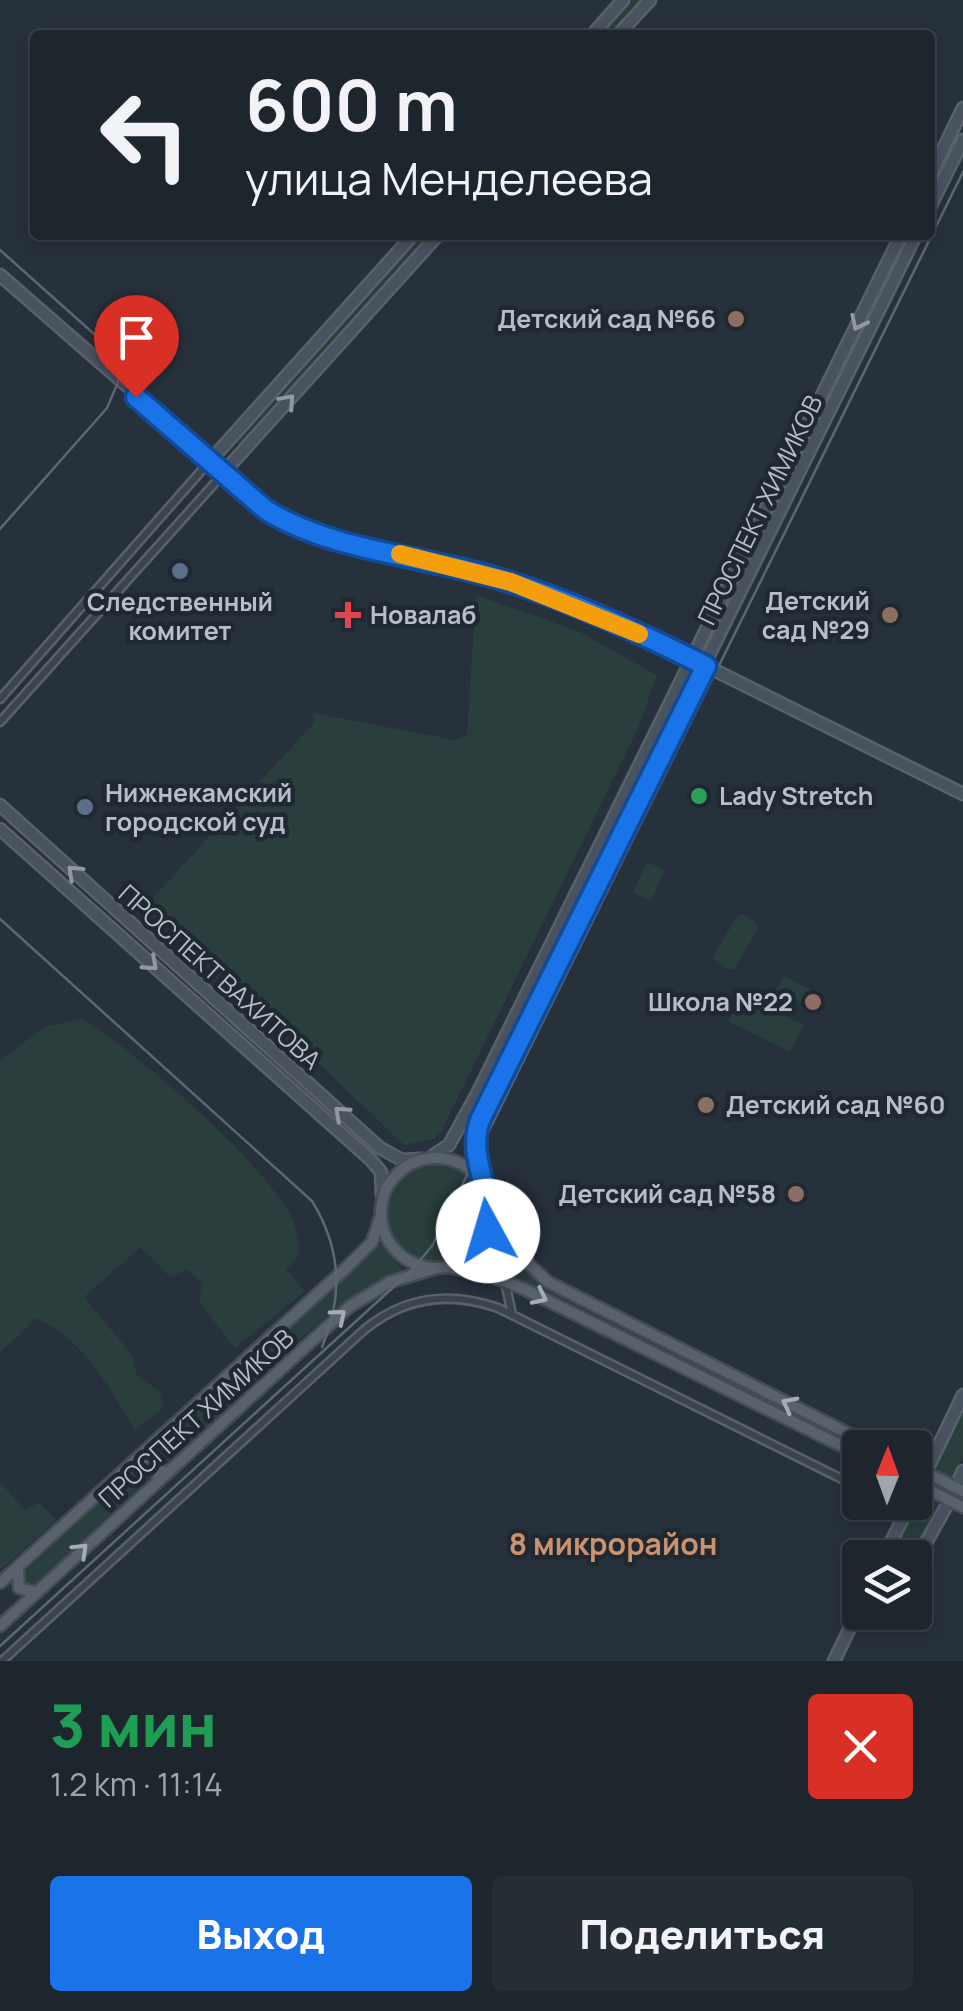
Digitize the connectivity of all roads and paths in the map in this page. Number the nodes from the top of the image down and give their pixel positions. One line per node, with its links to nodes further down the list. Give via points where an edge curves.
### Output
1 (623, 0): 3 (main road)
2 (650, 0): 4 (main road)
3 (596, 30)
4 (623, 30)
5 (963, 108): 7 (main road)
6 (963, 140): 8 (main road)
7 (935, 166)
8 (935, 197)
9 (409, 240): 14 (main road)
10 (433, 240): 15 (main road, one-way to 10)
11 (899, 240): 18 (main road, ПРОСПЕКТ ХИМИКОВ, one-way to 18)
12 (914, 240): 19 (main road, ПРОСПЕКТ ХИМИКОВ)
13 (0, 275): 16 (main road)
14 (225, 444): 15 (main road); 16 (main road)
15 (238, 456): 17 (main road)
16 (210, 461): 17 (main road); 20 (street)
17 (223, 473): 21 (main road, via 289,523 511,582); 22 (street)
18 (724, 596): 19 (main road, via 736,591); 21 (main road, ПРОСПЕКТ ХИМИКОВ)
19 (736, 605): 23 (main road, ПРОСПЕКТ ХИМИКОВ)
20 (42, 651): 22 (street); 24 (street)
21 (694, 660): 23 (main road); 28 (main road, ПРОСПЕКТ ХИМИКОВ)
22 (54, 661): 25 (street)
23 (706, 666): 26 (main road); 29 (main road, ПРОСПЕКТ ХИМИКОВ)
24 (0, 699)
25 (0, 722)
26 (963, 794)
27 (0, 804): 31 (main road, ПРОСПЕКТ ВАХИТОВА, one-way to 27, via 395,1158 380,1148)
28 (618, 810): 29 (main road); 31 (main road, ПРОСПЕКТ ХИМИКОВ, via 454,1137)
29 (630, 816): 32 (main road, ПРОСПЕКТ ХИМИКОВ, via 480,1120 476,1142)
30 (0, 829): 33 (main road, ПРОСПЕКТ ВАХИТОВА, one-way to 33, via 371,1160 382,1177)
31 (427, 1158): 32 (main road, ПРОСПЕКТ ВАХИТОВА, via 464,1164); 33 (main road, via 399,1171)
32 (483, 1184): 34 (main road)
33 (382, 1195): 35 (main road, ПРОСПЕКТ ВАХИТОВА)
34 (490, 1204): 36 (main road, via 483,1242 463,1261); 40 (main road, one-way to 34, via 548,1282 519,1256)
35 (380, 1218): 36 (main road, via 398,1253 417,1265); 43 (main road, ПРОСПЕКТ ХИМИКОВ, via 363,1252)
36 (442, 1268): 37 (main road); 47 (main road, ПРОСПЕКТ ХИМИКОВ, one-way to 36, via 350,1307 390,1282)
37 (504, 1281): 38 (street); 41 (main road, one-way to 41)
38 (512, 1314): 46 (street); 58 (street, via 443,1297 376,1320)
39 (962, 1396): 42 (main road)
40 (842, 1431)
41 (842, 1446)
42 (932, 1448)
43 (132, 1463): 47 (main road, via 155,1460 161,1470); 53 (main road, ПРОСПЕКТ ХИМИКОВ)
44 (963, 1471): 48 (main road)
45 (932, 1475): 48 (main road)
46 (842, 1479)
47 (156, 1482): 55 (main road, ПРОСПЕКТ ХИМИКОВ, one-way to 47)
48 (959, 1489): 50 (main road)
49 (932, 1493): 50 (main road)
50 (950, 1500): 51 (main road); 52 (main road)
51 (963, 1507)
52 (927, 1540)
53 (20, 1564): 54 (main road, ПРОСПЕКТ ХИМИКОВ); 55 (main road, via 17,1586)
54 (0, 1583)
55 (39, 1590): 56 (main road, ПРОСПЕКТ ХИМИКОВ)
56 (0, 1626)
57 (850, 1630): 59 (main road)
58 (2, 1661)
59 (834, 1661)

